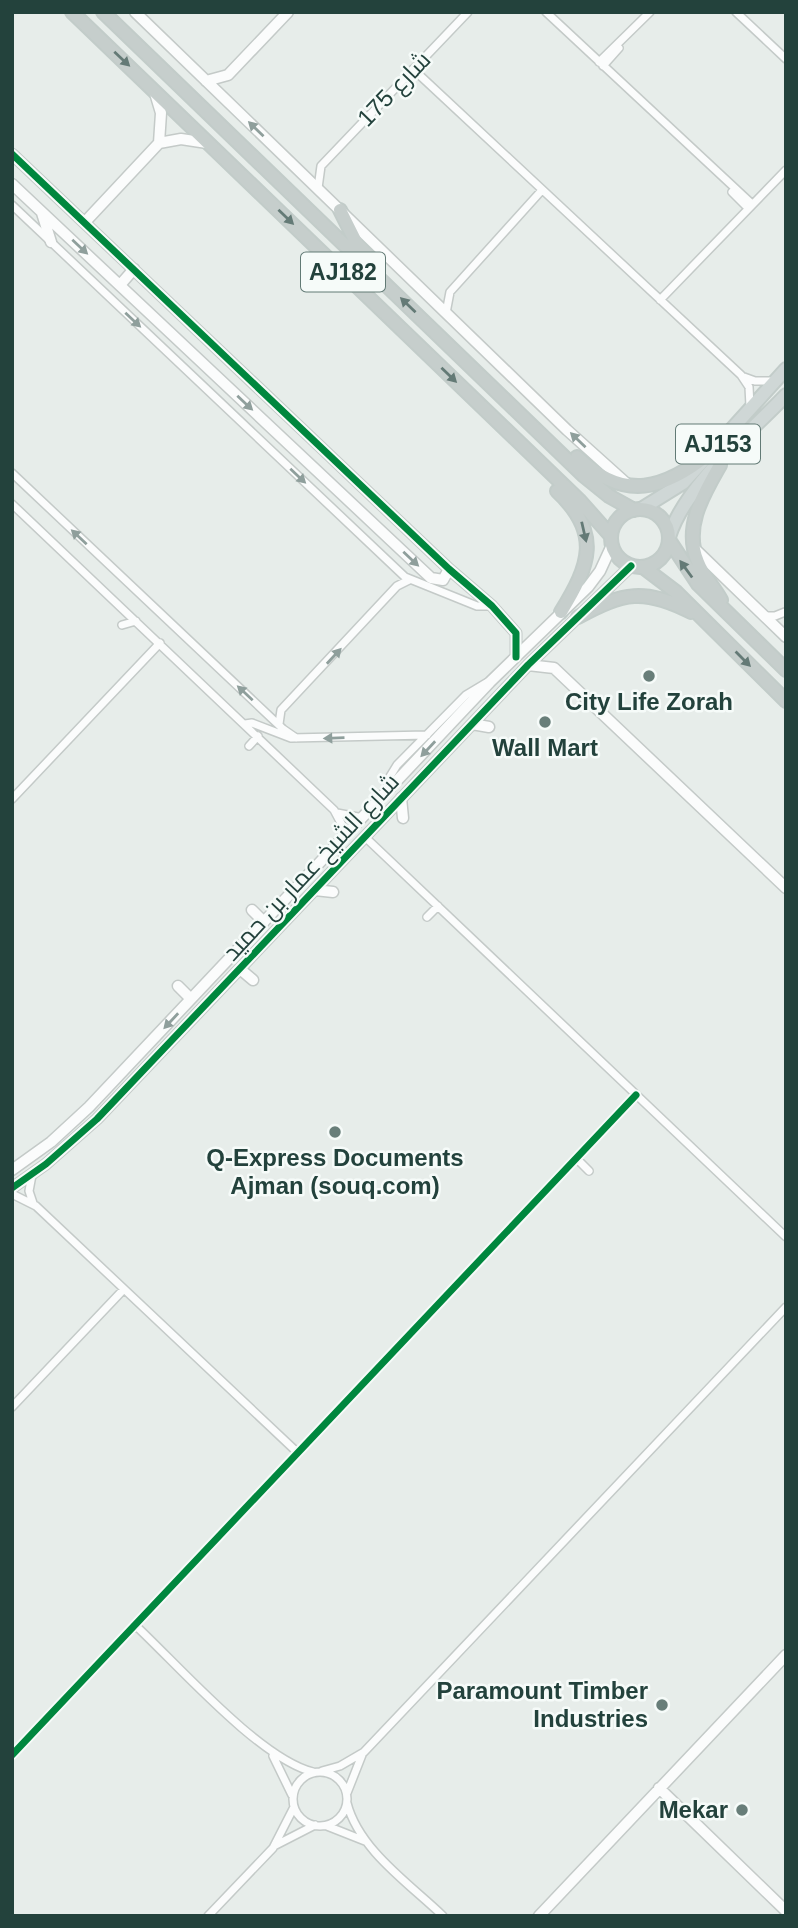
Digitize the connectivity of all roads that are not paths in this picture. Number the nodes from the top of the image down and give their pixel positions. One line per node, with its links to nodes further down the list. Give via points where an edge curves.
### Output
1 (72, 12): 14 (highway, AJ182, one-way to 14)
2 (103, 12): 33 (highway, AJ182)
3 (135, 12): 13 (street)
4 (288, 12): 12 (street)
5 (468, 12): 11 (street, شارع 175)
6 (546, 12): 10 (street)
7 (650, 12): 10 (street)
8 (736, 12): 9 (street)
9 (785, 56)
10 (601, 64): 26 (street)
11 (413, 69): 19 (street, شارع 175); 24 (street)
12 (228, 75): 13 (street); 15 (street)
13 (206, 81): 15 (street)
14 (150, 84): 16 (street, via 161,113); 17 (highway, AJ182)
15 (224, 98): 20 (street, one-way to 15)
16 (159, 143): 17 (street, via 192,139); 29 (street)
17 (214, 146): 45 (highway, AJ182, one-way to 45)
18 (12, 154): 29 (street)
19 (321, 166): 20 (street); 23 (street)
20 (298, 169): 23 (street)
21 (786, 170): 26 (street)
22 (12, 184): 28 (street)
23 (318, 188): 27 (street)
24 (542, 190): 34 (street); 36 (street)
25 (12, 205): 30 (street)
26 (750, 206): 36 (street)
27 (340, 210): 33 (highway, via 357,244); 35 (street)
28 (42, 212): 30 (street); 32 (street, one-way to 32)
29 (85, 222): 31 (street)
30 (51, 242): 56 (street, one-way to 56)
31 (134, 269): 32 (street); 55 (street)
32 (120, 285): 55 (street, one-way to 55, via 431,578 443,580)
33 (390, 288): 43 (highway, AJ182, one-way to 33)
34 (450, 292): 35 (street); 37 (street)
35 (429, 296): 37 (street)
36 (660, 300): 39 (street)
37 (446, 313): 48 (street, one-way to 37)
38 (786, 369): 40 (main road, AJ153)
39 (741, 375): 40 (street); 42 (street, via 749,387)
40 (774, 381): 42 (main road, AJ153)
41 (786, 395): 46 (main road, AJ153)
42 (750, 406): 44 (main road, AJ153)
43 (545, 437): 48 (highway, via 563,443 595,472); 50 (highway, AJ182, via 591,482)
44 (711, 452): 48 (highway, via 673,479 646,487); 50 (main road, AJ153, via 676,490)
45 (533, 457): 52 (highway, AJ182, via 590,510); 58 (highway, one-way to 58, via 541,474 576,510 586,531 586,564)
46 (720, 465): 51 (main road, AJ153, via 687,502); 53 (highway, via 695,514)
47 (12, 473): 79 (street, one-way to 47)
48 (629, 486)
49 (12, 503): 64 (street)
50 (637, 509): 51 (highway, via 661,517); 52 (highway, via 618,519)
51 (669, 539): 54 (highway, via 661,558); 60 (highway, one-way to 51, via 688,572)
52 (611, 540): 54 (highway, via 619,558); 58 (street, شارع الشيخ عمار بن حميد, via 594,579)
53 (694, 547): 60 (highway, via 698,564); 61 (street)
54 (637, 566): 62 (highway, via 668,584); 63 (street, شارع الشيخ عمار بن حميد)
55 (449, 569): 57 (street)
56 (409, 580): 57 (street, via 477,606); 79 (street, one-way to 56, via 281,710 397,586)
57 (492, 606): 66 (street)
58 (561, 612): 67 (street, شارع الشيخ عمار بن حميد)
59 (785, 612): 61 (street, via 775,617); 68 (street)
60 (726, 613): 74 (highway)
61 (764, 615): 68 (street)
62 (701, 616): 63 (highway, via 659,597 636,594 614,598); 76 (highway, one-way to 76)
63 (579, 617): 69 (street, شارع الشيخ عمار بن حميد)
64 (136, 621): 65 (street); 70 (street)
65 (122, 625)
66 (514, 629): 67 (street); 71 (street)
67 (539, 632): 71 (street, شارع الشيخ عمار بن حميد)
68 (783, 635)
69 (551, 641): 72 (street, شارع الشيخ عمار بن حميد); 73 (street)
70 (160, 643): 77 (street); 86 (street)
71 (516, 657): 75 (street, شارع الشيخ عمار بن حميد)
72 (528, 665): 73 (street); 78 (street, شارع الشيخ عمار بن حميد)
73 (554, 668): 93 (street)
74 (786, 670)
75 (491, 682): 81 (street, via 466,695); 85 (street, شارع الشيخ عمار بن حميد, one-way to 85)
76 (786, 701)
77 (245, 724): 82 (street); 83 (street)
78 (472, 724): 80 (street); 87 (street, شارع الشيخ عمار بن حميد)
79 (279, 726): 83 (street)
80 (489, 727)
81 (427, 735): 83 (street, one-way to 83); 85 (street, via 394,769)
82 (258, 736): 84 (street); 88 (street)
83 (296, 738)
84 (249, 746)
85 (387, 794): 89 (street, شارع الشيخ عمار بن حميد)
86 (12, 799)
87 (401, 799): 90 (street); 91 (street, شارع الشيخ عمار بن حميد)
88 (334, 810): 89 (street); 92 (street, via 342,825)
89 (363, 818): 92 (street, شارع الشيخ عمار بن حميد)
90 (403, 818)
91 (365, 837): 94 (street, شارع الشيخ عمار بن حميد); 96 (street)
92 (340, 842): 99 (street, شارع الشيخ عمار بن حميد)
93 (786, 888)
94 (315, 890): 95 (street); 100 (street, شارع الشيخ عمار بن حميد)
95 (333, 892)
96 (438, 906): 98 (street); 104 (street)
97 (251, 910): 99 (street)
98 (427, 917)
99 (264, 922): 103 (street, شارع الشيخ عمار بن حميد)
100 (240, 969): 101 (street); 108 (street, شارع الشيخ عمار بن حميد, via 97,1119)
101 (253, 980)
102 (178, 986): 103 (street)
103 (191, 999): 106 (street, شارع الشيخ عمار بن حميد, one-way to 106, via 83,1113)
104 (636, 1095): 105 (street); 112 (street)
105 (577, 1158): 107 (street); 116 (street)
106 (12, 1170)
107 (589, 1171)
108 (32, 1175): 109 (street, شارع الشيخ عمار بن حميد); 111 (street, via 29,1191)
109 (12, 1188)
110 (12, 1194): 111 (street)
111 (36, 1206): 113 (street)
112 (786, 1237)
113 (124, 1289): 115 (street); 116 (street)
114 (786, 1307): 120 (street)
115 (12, 1407)
116 (298, 1453): 117 (street)
117 (135, 1625): 119 (street); 121 (street)
118 (786, 1656): 123 (street)
119 (268, 1750): 122 (street, via 285,1762); 125 (street, via 286,1777)
120 (364, 1752): 122 (street); 124 (street)
121 (12, 1755)
122 (318, 1772): 124 (street, via 341,1781); 125 (street, via 301,1779)
123 (659, 1788): 129 (street); 132 (street)
124 (347, 1798): 126 (street, via 337,1820); 127 (street, via 355,1824)
125 (293, 1802): 126 (street, via 302,1819); 128 (street)
126 (320, 1825): 127 (street); 128 (street)
127 (368, 1843): 131 (street)
128 (272, 1848): 130 (street)
129 (786, 1911)
130 (208, 1916)
131 (443, 1916)
132 (539, 1916)

